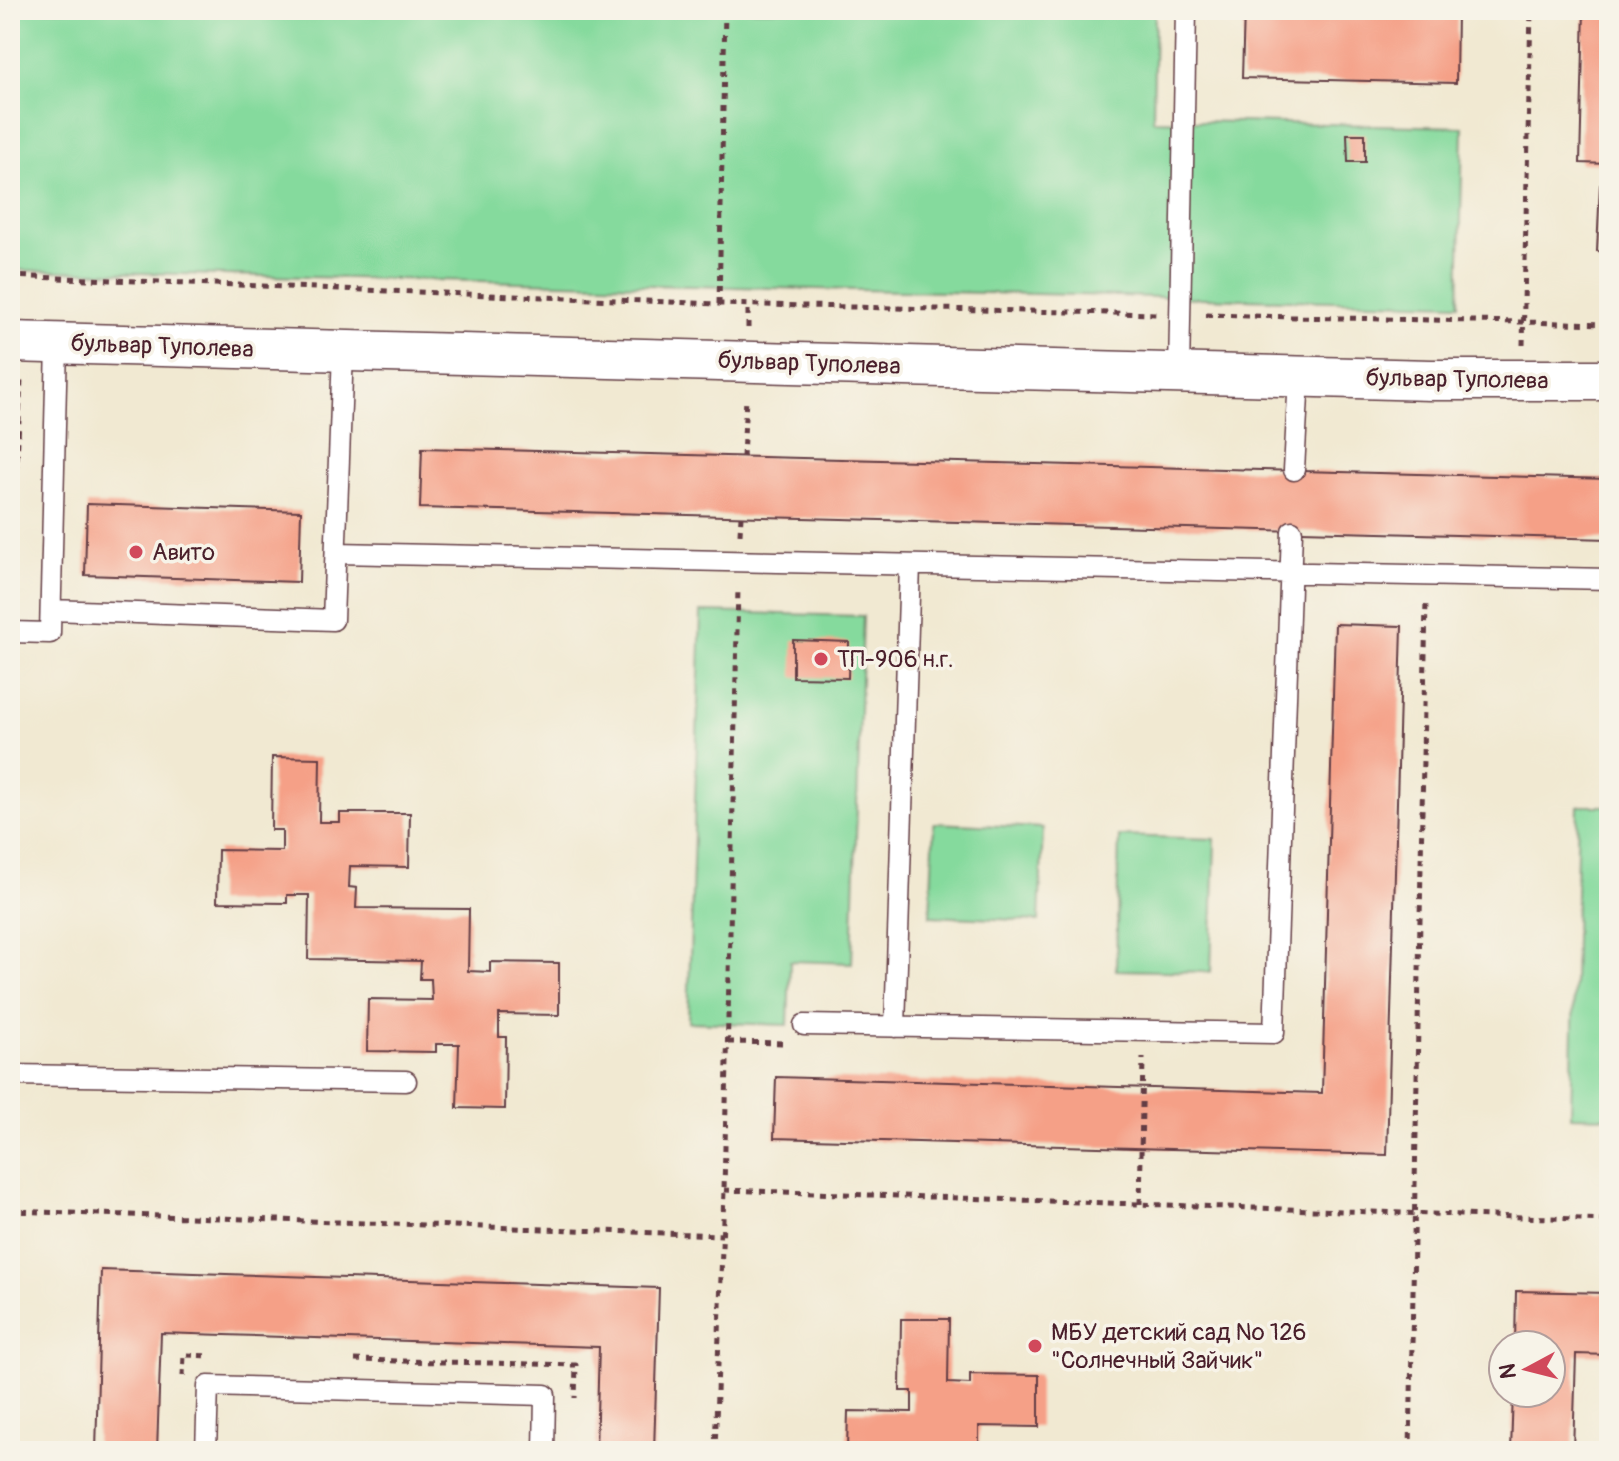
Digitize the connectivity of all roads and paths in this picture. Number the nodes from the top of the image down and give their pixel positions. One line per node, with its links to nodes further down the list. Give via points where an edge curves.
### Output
1 (725, 10): 5 (path)
2 (1186, 10): 6 (lane)
3 (1531, 10): 7 (path)
4 (10, 276): 5 (path)
5 (719, 304): 6 (path)
6 (1180, 315): 7 (path); 12 (lane)
7 (1524, 322): 8 (path); 14 (path)
8 (1609, 324)
9 (57, 343): 10 (street, бульвар Туполева); 11 (street, бульвар Туполева); 27 (lane)
10 (343, 351): 12 (street, бульвар Туполева); 20 (lane)
11 (16, 360): 26 (path)
12 (1179, 373): 13 (street, бульвар Туполева)
13 (1299, 377): 14 (street, бульвар Туполева); 16 (lane)
14 (1522, 380): 15 (street, бульвар Туполева)
15 (1609, 380)
16 (1294, 470)
17 (1292, 531): 23 (lane)
18 (724, 534): 19 (path)
19 (756, 534)
20 (336, 553): 21 (lane); 27 (lane, via 333,620)
21 (739, 561): 22 (lane); 31 (path)
22 (910, 565): 23 (lane); 30 (lane)
23 (1291, 573): 24 (lane); 30 (lane, via 1274,1033)
24 (1426, 576): 25 (lane); 39 (path)
25 (1609, 579)
26 (10, 603)
27 (51, 610): 28 (lane, via 50,633)
28 (10, 632)
29 (804, 1025): 30 (lane)
30 (895, 1027)
31 (728, 1042): 32 (path); 36 (path)
32 (792, 1043)
33 (1144, 1047): 37 (path)
34 (10, 1075): 35 (lane)
35 (406, 1081)
36 (724, 1190): 37 (path); 41 (path)
37 (1140, 1204): 39 (path)
38 (10, 1211): 41 (path)
39 (1412, 1214): 40 (path); 45 (path)
40 (1609, 1220)
41 (722, 1235): 44 (path)
42 (206, 1451): 43 (lane, via 208,1386 545,1395)
43 (544, 1451)
44 (715, 1451)
45 (1410, 1451)

